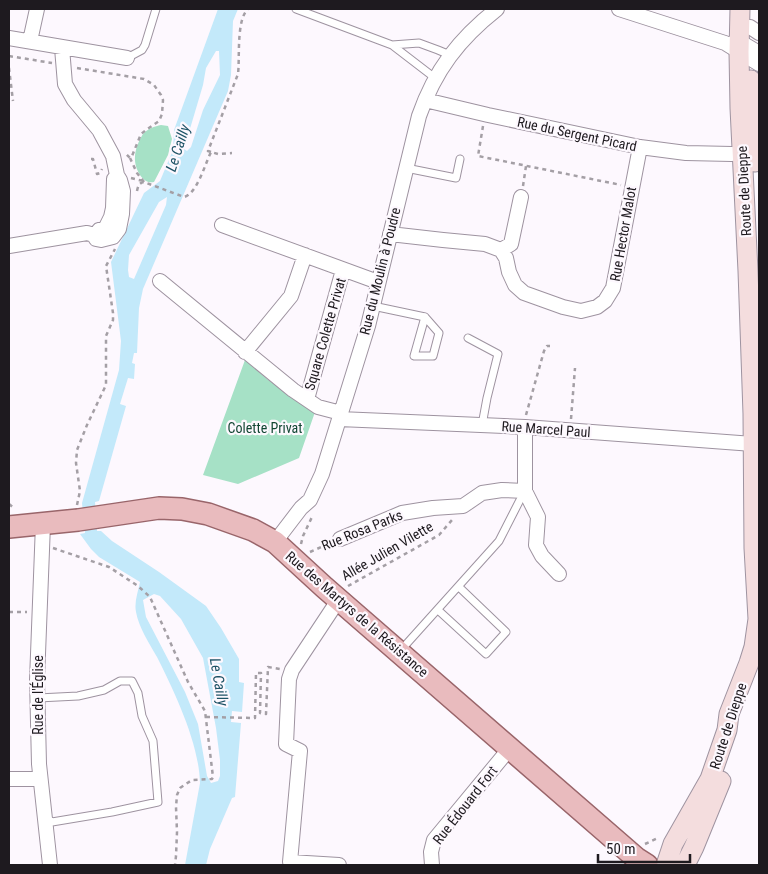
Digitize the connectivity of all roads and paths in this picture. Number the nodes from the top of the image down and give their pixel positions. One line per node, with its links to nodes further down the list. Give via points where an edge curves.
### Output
1 (37, 9): 9 (street)
2 (156, 9): 14 (lane, via 145,45)
3 (248, 9): 23 (path, via 244,12 239,34 238,74 208,152)
4 (296, 9): 10 (lane)
5 (496, 9): 13 (street, Rue du Moulin à Poudre, via 475,26)
6 (619, 9): 8 (street)
7 (9, 38): 9 (street)
8 (747, 39): 42 (main road, Route de Dieppe); 47 (main road, Route de Dieppe, via 740,108)
9 (30, 41): 11 (street)
10 (392, 45): 13 (lane, via 419,43); 17 (lane)
11 (62, 48): 14 (street); 15 (street)
12 (9, 56): 15 (path)
13 (450, 56): 17 (street, Rue du Moulin à Poudre)
14 (127, 58)
15 (63, 65): 26 (path, via 144,80 158,89 163,100 162,114 159,121 141,134); 30 (street, via 65,84 106,142)
16 (9, 68): 19 (path)
17 (435, 78): 18 (street, Rue du Moulin à Poudre)
18 (425, 100): 20 (street, Rue du Sergent Picard); 29 (street, Rue du Moulin à Poudre)
19 (13, 101)
20 (484, 114): 21 (street, Rue du Sergent Picard); 28 (path, via 478,156)
21 (640, 147): 25 (street, Rue du Sergent Picard, via 680,153); 32 (street, Rue Hector Malot)
22 (122, 150): 26 (path)
23 (211, 152): 24 (path); 31 (path, via 188,196)
24 (232, 153)
25 (732, 154)
26 (130, 158): 31 (path)
27 (460, 159): 29 (lane, via 456,178)
28 (526, 166): 32 (path); 34 (path)
29 (406, 168): 37 (street, Rue du Moulin à Poudre)
30 (117, 175): 36 (street, via 111,217 105,229); 38 (street, via 123,191 123,203 119,229 114,236 101,240 88,233)
31 (144, 182): 33 (path, via 138,185)
32 (632, 187): 40 (street, Rue Hector Malot, via 613,288 597,308 582,311 524,293 515,285)
33 (135, 196)
34 (521, 197): 40 (street, via 511,244)
35 (222, 225): 41 (street, Square Colette Privat)
36 (99, 230)
37 (390, 234): 40 (street, via 485,244); 45 (street, Rue du Moulin à Poudre)
38 (9, 246)
39 (117, 246): 62 (path, via 106,266 113,313 106,336 106,385 77,450 80,491)
40 (501, 250)
41 (305, 255): 43 (street, Square Colette Privat); 51 (street, via 291,296)
42 (759, 256)
43 (343, 270): 45 (street, Square Colette Privat); 53 (street, Square Colette Privat)
44 (160, 281): 51 (street, Square Colette Privat)
45 (378, 282): 46 (street, Rue du Moulin à Poudre)
46 (372, 306): 48 (lane); 54 (street, Rue du Moulin à Poudre)
47 (754, 306): 58 (main road, Route de Dieppe)
48 (425, 316): 48 (lane, via 421,332 414,356 433,356 439,333)
49 (468, 338): 55 (lane, via 498,354)
50 (550, 346): 56 (path, via 544,351)
51 (245, 352): 53 (street, Square Colette Privat)
52 (575, 368): 57 (path)
53 (307, 399): 54 (street, Square Colette Privat)
54 (340, 416): 55 (street, Rue Marcel Paul); 60 (street, Rue du Moulin à Poudre, via 322,474)
55 (482, 425): 56 (street, Rue Marcel Paul)
56 (525, 427): 57 (street, Rue Marcel Paul); 59 (street)
57 (570, 430): 58 (street, Rue Marcel Paul)
58 (753, 444): 91 (main road, Route de Dieppe, via 758,619 754,647 729,714 727,730 710,779 676,839)
59 (525, 491): 61 (street, Rue Rosa Parks, via 482,493); 69 (street, via 538,517 536,544 542,556); 70 (lane, via 500,541)
60 (310, 500): 66 (street, Rue du Moulin à Poudre, via 300,508); 67 (path, via 314,511)
61 (463, 506): 65 (street, Rue Rosa Parks, via 402,512); 71 (path, Allée Julien Vilette, via 439,535)
62 (76, 508)
63 (9, 527): 64 (main road, Rue des Martyrs de la Résistance)
64 (43, 534): 66 (main road, Rue des Martyrs de la Résistance, via 84,519 158,508 220,517); 74 (street, Rue de l'Église); 79 (path, via 109,568 150,597)
65 (340, 539): 68 (path, Rue Rosa Parks)
66 (275, 542): 71 (main road, Rue des Martyrs de la Résistance, via 305,570)
67 (301, 545)
68 (310, 552)
69 (559, 574)
70 (459, 587): 72 (lane); 72 (lane, via 506,632 486,654)
71 (343, 593): 75 (main road, Rue des Martyrs de la Résistance); 77 (street)
72 (438, 610): 75 (lane)
73 (9, 612): 74 (path)
74 (40, 612): 78 (street, Rue de l'Église)
75 (399, 652): 80 (main road, Rue des Martyrs de la Résistance)
76 (759, 666): 92 (main road, Route de Dieppe, via 739,716 726,770)
77 (292, 670): 79 (path, via 268,667 266,714 260,714 261,673 256,673 255,718); 88 (street, via 286,744 300,751 290,862)
78 (38, 698): 82 (street, Rue de l'Église); 83 (lane, via 78,696 104,690 120,681 132,681 153,740 158,802 52,822)
79 (206, 717): 87 (path, via 212,779 192,780 180,788 176,807)
80 (510, 748): 89 (street, Rue Édouard Fort, via 434,840 430,852); 90 (main road, Rue des Martyrs de la Résistance)
81 (9, 779): 82 (street)
82 (40, 780): 83 (street, Rue de l'Église)
83 (45, 818): 86 (street, Rue de l'Église)
84 (662, 837): 85 (path)
85 (642, 844)
86 (50, 865)
87 (175, 865)
88 (339, 865)
89 (432, 865)
90 (647, 865)
91 (666, 865)
92 (685, 865)

